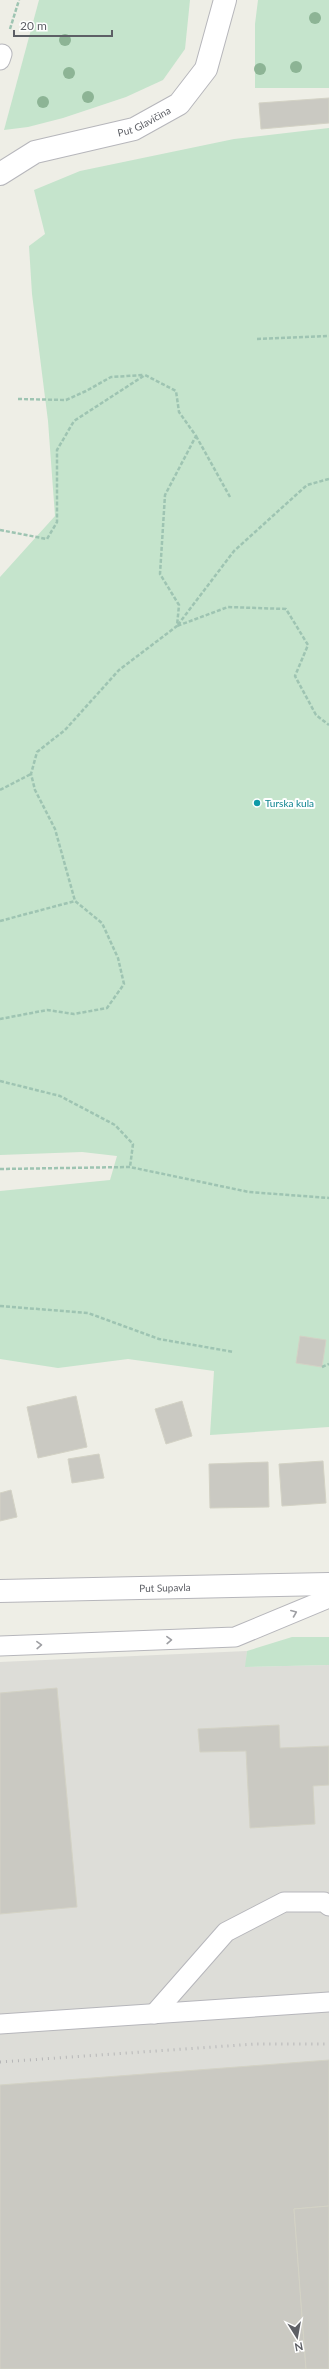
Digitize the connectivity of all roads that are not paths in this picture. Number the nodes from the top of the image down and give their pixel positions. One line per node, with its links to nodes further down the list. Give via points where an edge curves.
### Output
1 (225, 0): 2 (street, Put Glavičina, via 206,70 179,104 134,129 35,152)
2 (0, 174)
3 (329, 1584): 4 (street, Put Supavla)
4 (0, 1592)
5 (329, 1598): 6 (lane, one-way to 5, via 235,1637)
6 (0, 1646)
7 (329, 1906): 9 (lane, via 324,1902 284,1902 226,1932)
8 (329, 2002): 9 (lane)
9 (154, 2014): 10 (lane)
10 (0, 2024)

